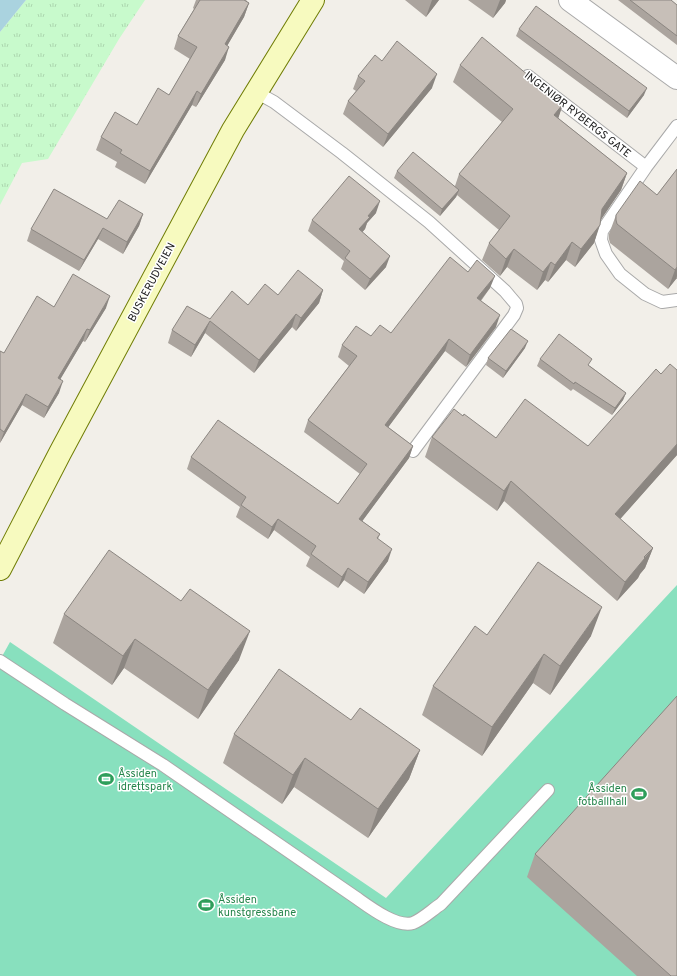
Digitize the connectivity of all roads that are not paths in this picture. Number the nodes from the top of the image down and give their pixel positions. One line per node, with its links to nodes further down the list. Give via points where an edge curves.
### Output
1 (313, 0): 5 (main road, BUSKERUDVEIEN)
2 (570, 0): 4 (street)
3 (516, 66): 7 (lane, INGENIØR RYBERGS GATE)
4 (677, 78)
5 (256, 92): 9 (lane, via 274,102 342,153 429,222 516,304 514,315); 10 (main road, BUSKERUDVEIEN, via 221,151)
6 (677, 126): 7 (lane)
7 (646, 167): 8 (lane, via 602,231 601,240 606,254 620,274 645,294 662,302)
8 (677, 300)
9 (413, 451)
10 (0, 569)
11 (0, 661): 12 (lane, via 163,765 355,897 401,924 421,919 441,904)
12 (548, 790)

